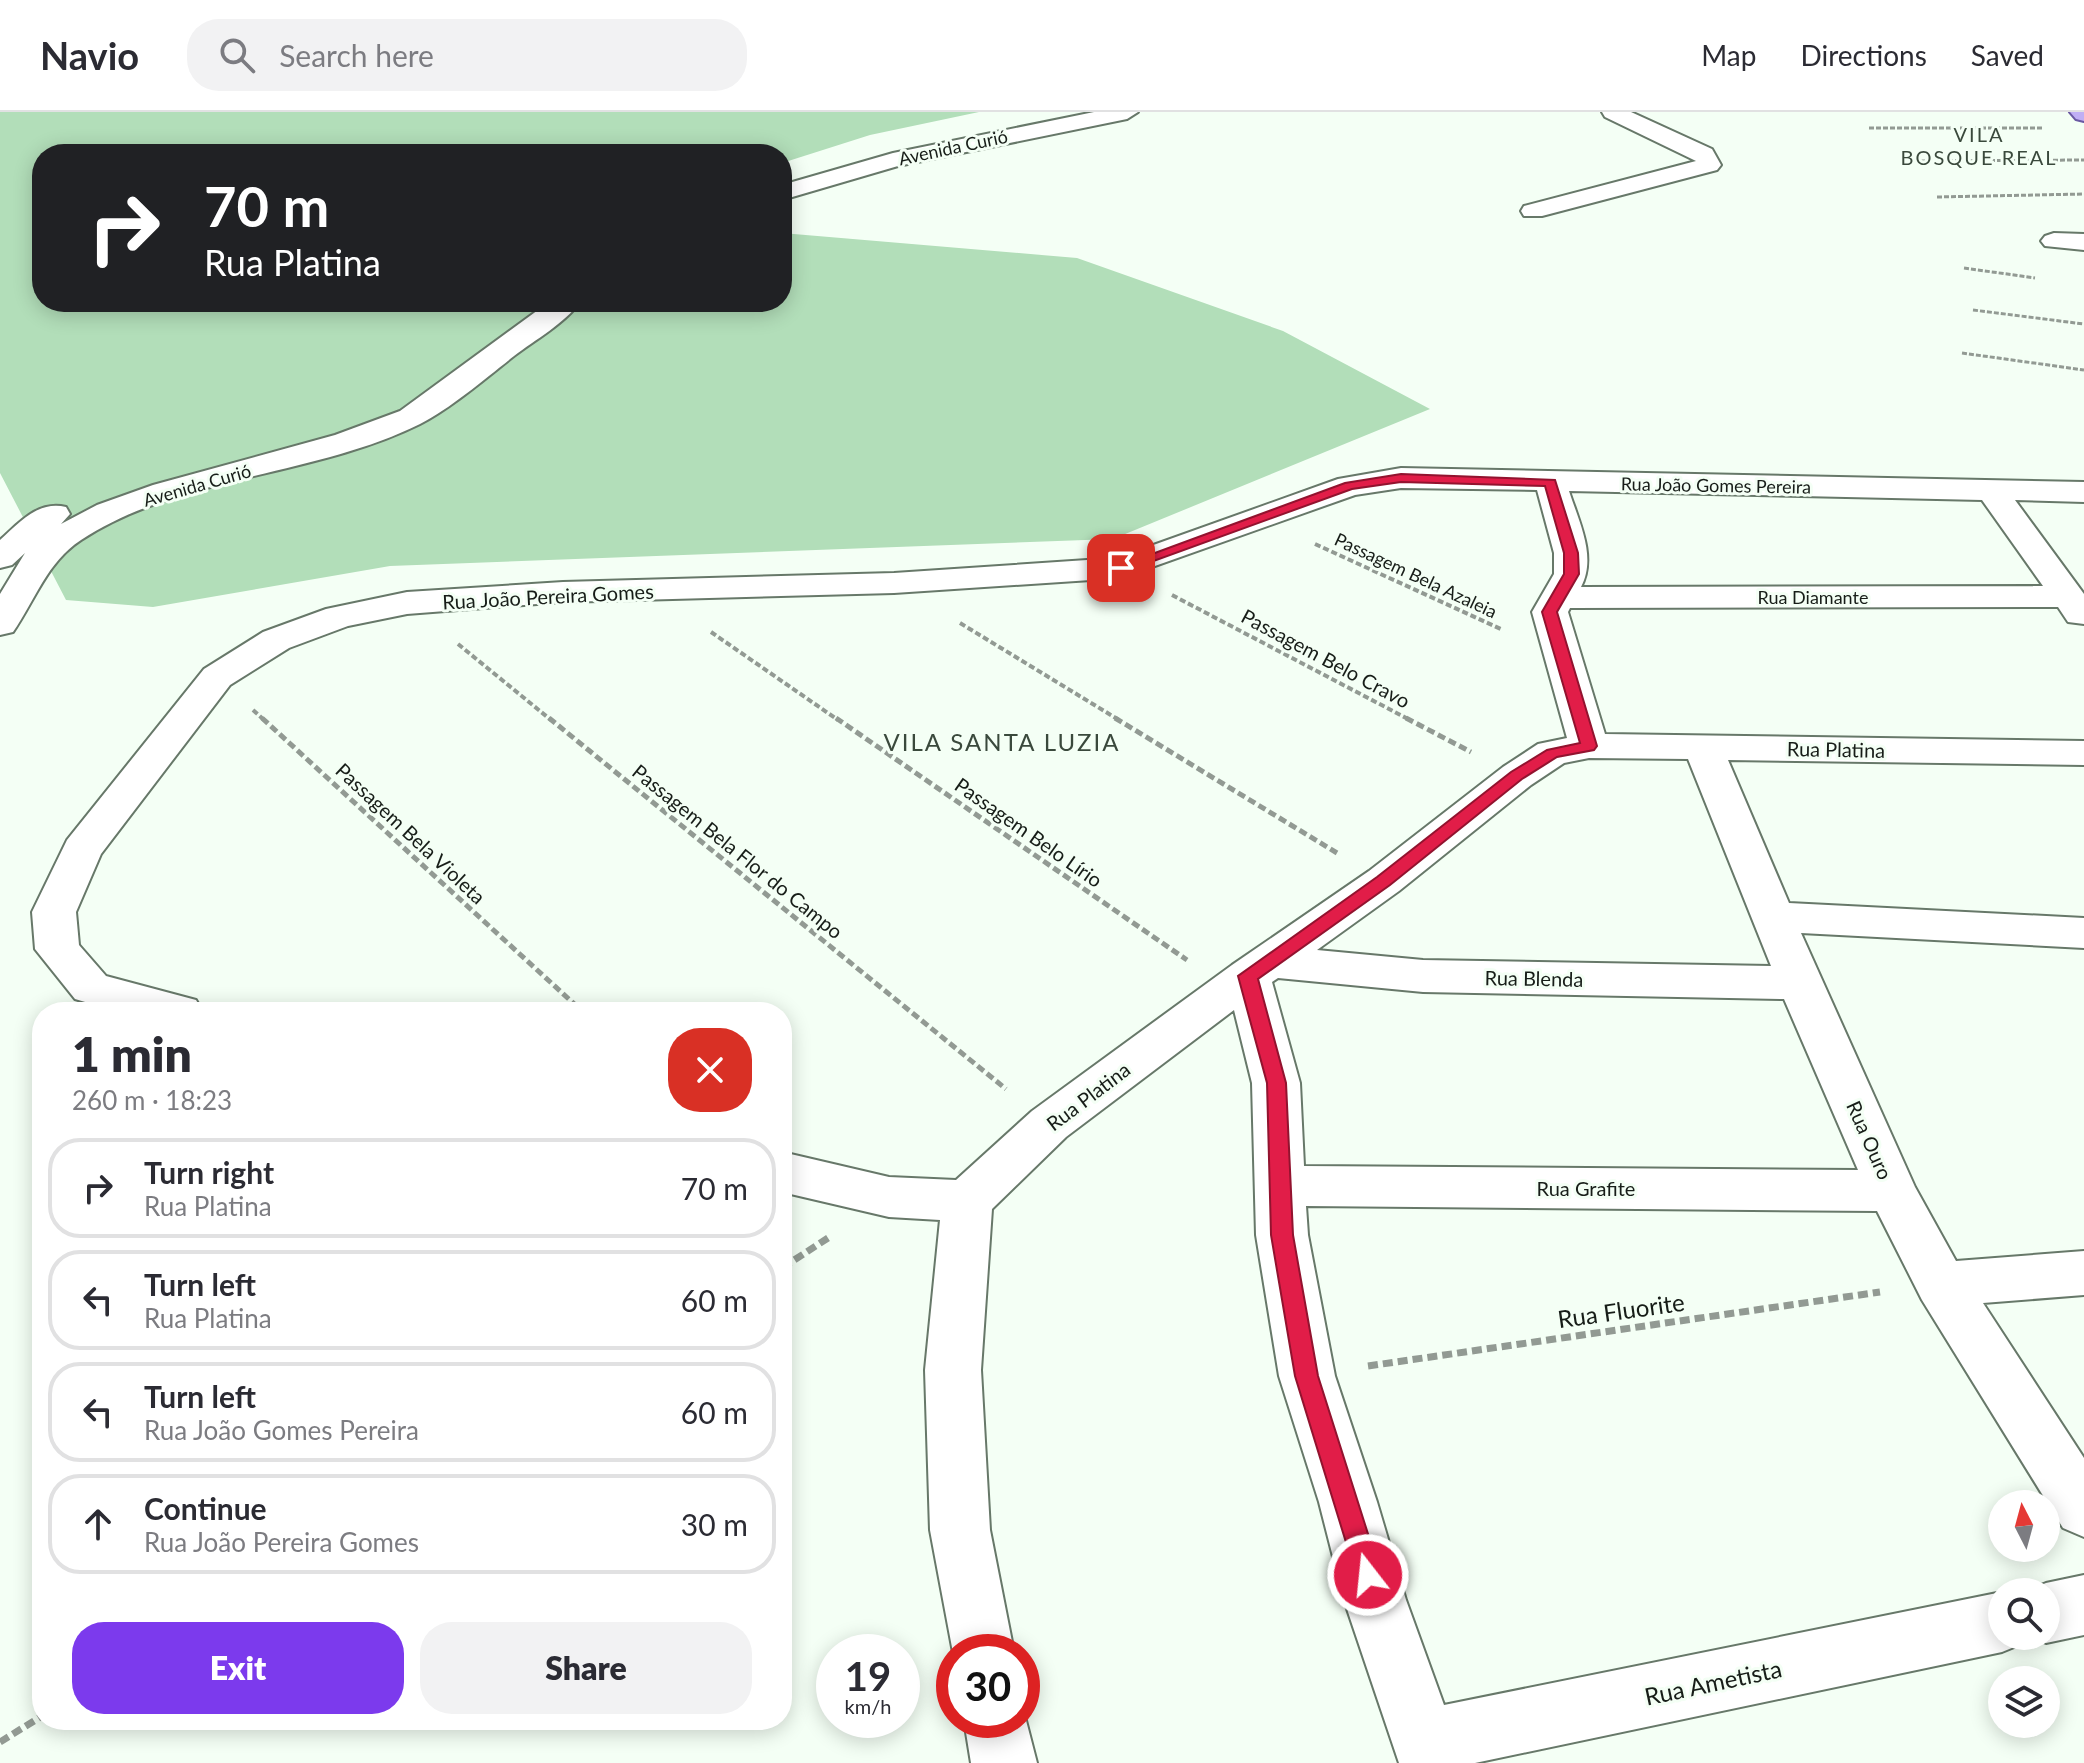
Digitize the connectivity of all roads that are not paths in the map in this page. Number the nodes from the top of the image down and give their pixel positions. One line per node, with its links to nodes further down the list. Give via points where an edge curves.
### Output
1 (1127, 112): 3 (street, Avenida Curió, via 893,160)
2 (1613, 112): 4 (street, via 1704,154 1709,165)
3 (792, 190)
4 (1533, 211)
5 (2054, 241): 6 (street)
6 (2084, 242)
7 (553, 312): 8 (street, Avenida Curió)
8 (435, 400): 13 (street, Avenida Curió, via 329,435 86,498 43,520); 16 (street, Avenida Curió, via 411,417 346,442 164,492 81,526 39,558)
9 (1551, 483): 10 (street, Rua João Gomes Pereira, via 1401,478); 11 (street, Rua João Gomes Pereira); 14 (street, via 1571,553 1571,574)
10 (1349, 486): 24 (street, Rua João Pereira Gomes, via 1121,568 407,603 339,617 276,640 217,677 82,850 54,912 57,949 91,988)
11 (1991, 490): 12 (street, Rua João Gomes Pereira); 15 (street)
12 (2084, 492)
13 (0, 558)
14 (1558, 598): 15 (street, Rua Diamante); 17 (street, via 1550,612)
15 (2076, 607)
16 (0, 624)
17 (1589, 746): 18 (street, Rua Platina); 22 (street, Rua Platina, via 1552,753 1517,776 1384,881)
18 (1703, 747): 19 (street, Rua Platina); 20 (street, Rua Ouro)
19 (2084, 753)
20 (1776, 917): 21 (street); 23 (street, Rua Ouro)
21 (2084, 933)
22 (1249, 976): 23 (street, Rua Blenda); 26 (street, via 1276,1083); 28 (street, Rua Platina, via 1049,1124)
23 (1800, 983): 27 (street, Rua Ouro)
24 (143, 1002)
25 (792, 1174): 28 (street, via 889,1197)
26 (1280, 1186): 27 (street, Rua Grafite); 37 (street, via 1284,1248 1307,1376)
27 (1892, 1191): 30 (street, Rua Ouro)
28 (967, 1201): 35 (street, via 953,1370 960,1530)
29 (2084, 1273): 30 (street)
30 (1941, 1284): 31 (street, Rua Ouro)
31 (2084, 1509)
32 (2084, 1605): 33 (street)
33 (2060, 1610)
34 (1988, 1625): 37 (street, Rua Ametista)
35 (980, 1634)
36 (999, 1738): 38 (street)
37 (1428, 1752)
38 (1004, 1763)

